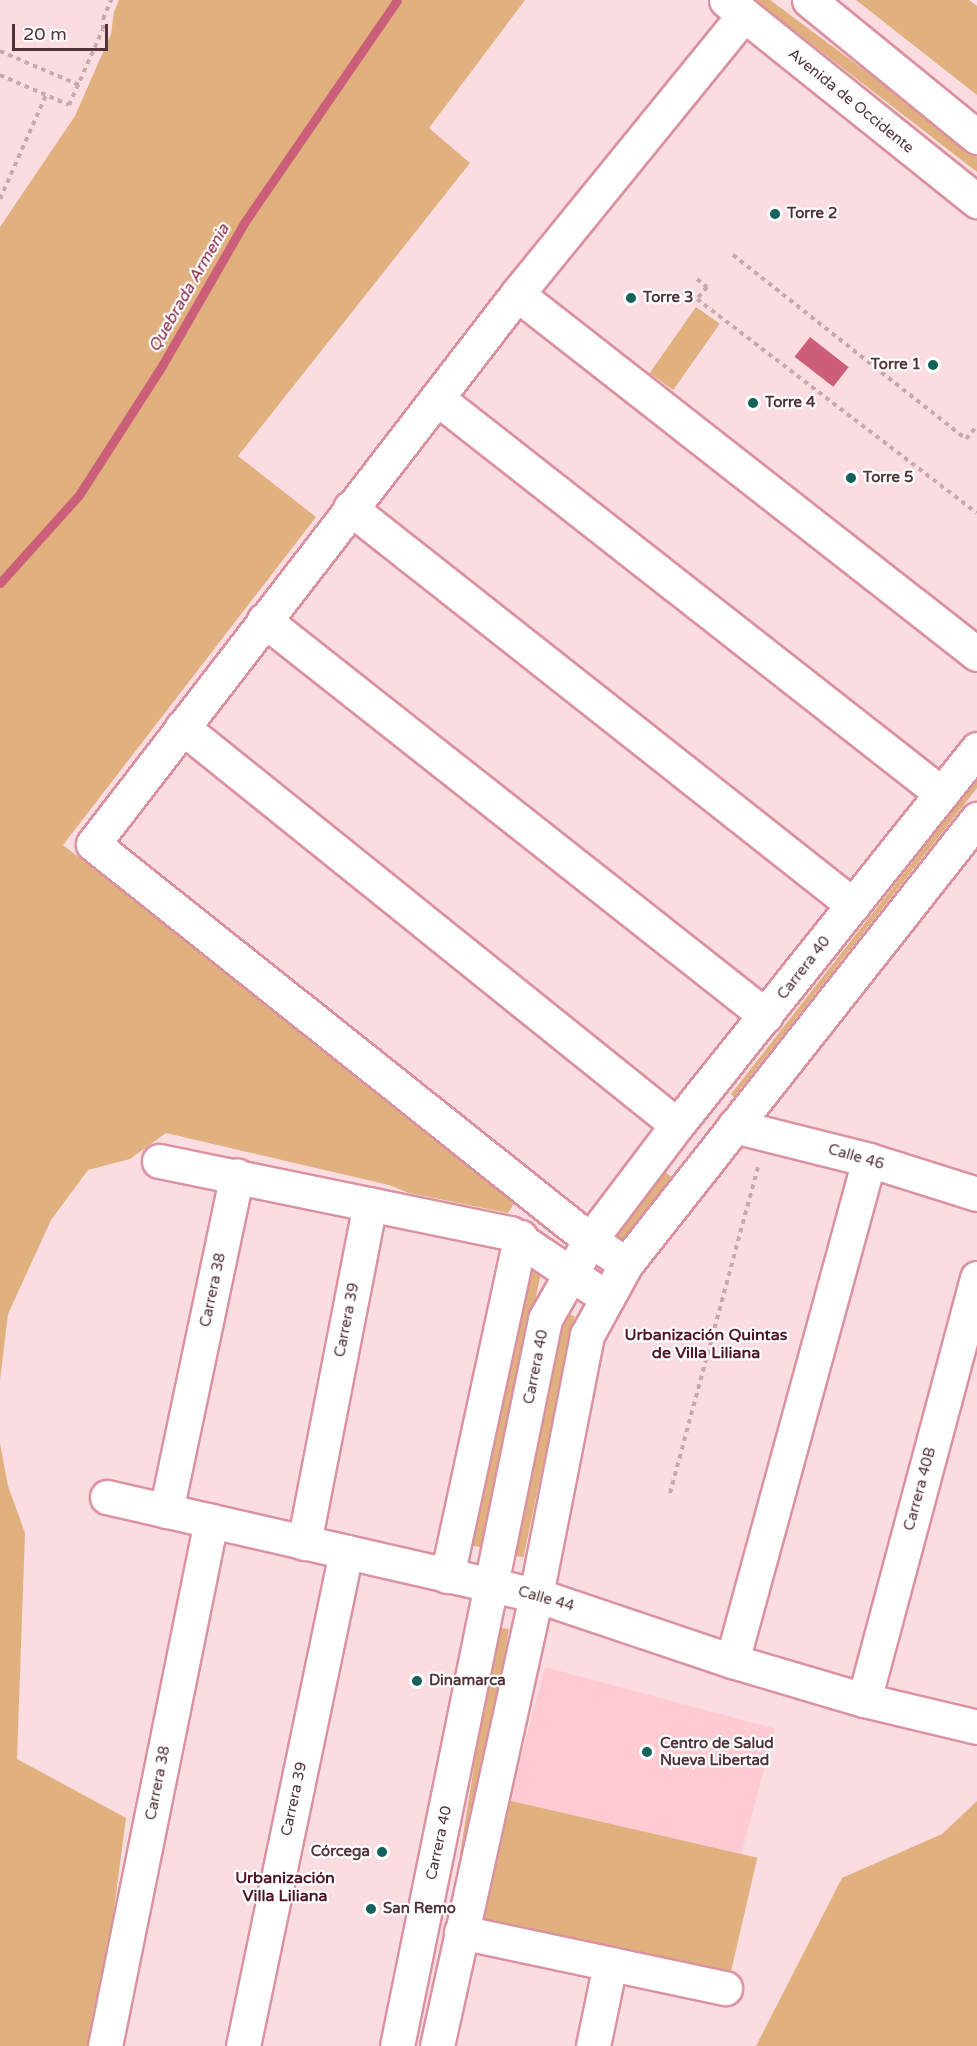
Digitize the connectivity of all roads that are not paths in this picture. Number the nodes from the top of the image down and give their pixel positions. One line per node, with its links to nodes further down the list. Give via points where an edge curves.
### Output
1 (809, 0): 3 (street)
2 (735, 7): 4 (street, Avenida de Occidente); 5 (street)
3 (976, 136)
4 (977, 201)
5 (517, 294): 6 (street); 9 (street)
6 (438, 399): 7 (street); 12 (street)
7 (350, 508): 8 (street); 14 (street)
8 (264, 620): 10 (street); 15 (street)
9 (977, 654)
10 (182, 727): 16 (street); 24 (street, via 93,844)
11 (977, 749): 12 (street, Carrera 40)
12 (942, 794): 14 (street, Carrera 40)
13 (977, 819): 17 (street)
14 (853, 905): 15 (street, Carrera 40)
15 (766, 1016): 16 (street, Carrera 40)
16 (677, 1125): 24 (street, Carrera 40)
17 (734, 1126): 18 (street, Calle 46); 25 (street)
18 (869, 1160): 21 (street, Calle 46); 37 (street)
19 (159, 1161): 20 (street)
20 (237, 1175): 22 (street); 30 (street, Carrera 38)
21 (977, 1194)
22 (370, 1204): 23 (street); 32 (street, Carrera 39)
23 (520, 1237): 26 (street); 34 (street)
24 (590, 1240): 25 (street); 26 (street, Carrera 40)
25 (626, 1264): 28 (street)
26 (569, 1274): 28 (street); 35 (street, Carrera 40, via 545,1319)
27 (977, 1278): 38 (street, Carrera 40B)
28 (607, 1298): 36 (street, via 587,1335)
29 (107, 1497): 30 (street, Calle 44)
30 (166, 1511): 31 (street, Calle 44)
31 (211, 1521): 32 (street, Calle 44); 43 (street, Carrera 38)
32 (303, 1542): 33 (street, Calle 44)
33 (346, 1552): 34 (street, Calle 44); 44 (street, Carrera 39)
34 (447, 1576): 35 (street, Calle 44)
35 (493, 1585): 36 (street, Calle 44); 45 (street, Carrera 40)
36 (536, 1594): 37 (street, Calle 44); 40 (street)
37 (732, 1660): 38 (street, Calle 44)
38 (864, 1700): 39 (street, Calle 44)
39 (977, 1727)
40 (461, 1932): 41 (street); 46 (street)
41 (610, 1964): 42 (street); 47 (street)
42 (725, 1988)
43 (105, 2046)
44 (243, 2046)
45 (397, 2046)
46 (437, 2046)
47 (593, 2046)

